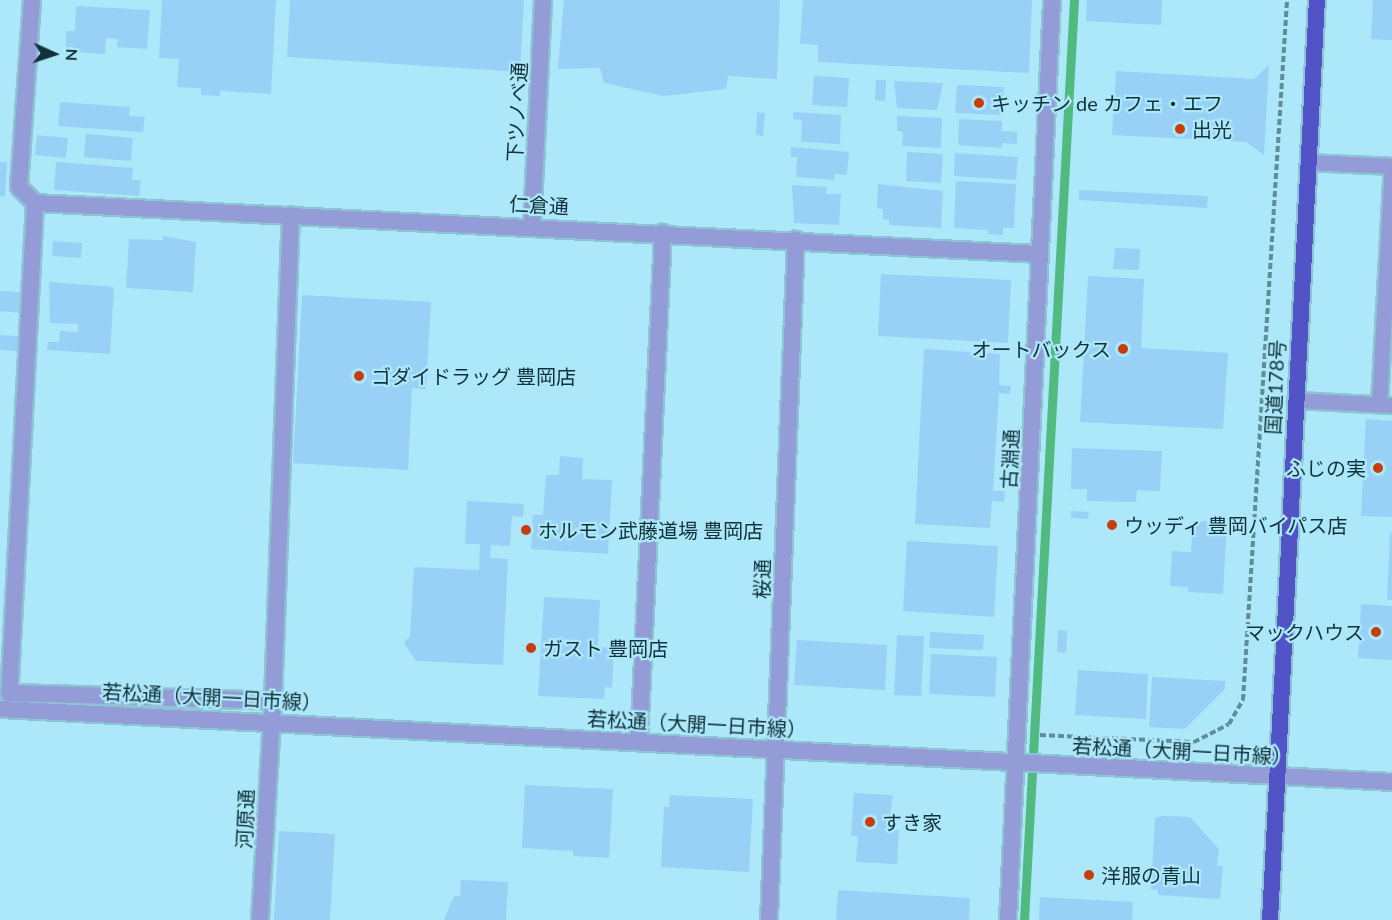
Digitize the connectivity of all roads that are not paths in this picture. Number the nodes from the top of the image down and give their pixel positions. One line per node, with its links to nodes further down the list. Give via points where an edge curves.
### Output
1 (33, 0): 7 (street, via 19,187)
2 (543, 0): 9 (street, 下ツノベ通)
3 (1052, 0): 12 (street, 古淵通)
4 (1317, 0): 5 (highway, 国道178号)
5 (1308, 162): 6 (lane); 13 (highway, 国道178号)
6 (1392, 166): 14 (lane)
7 (35, 203): 8 (street, 仁倉通); 15 (street, via 9,693)
8 (291, 215): 9 (street, 仁倉通); 15 (street, 河原通)
9 (532, 225): 10 (street, 仁倉通)
10 (663, 233): 11 (street, 仁倉通); 18 (street)
11 (796, 240): 12 (street, 仁倉通); 19 (street, 桜通)
12 (1040, 254): 20 (street, 古淵通)
13 (1295, 400): 14 (lane); 21 (highway, 国道178号)
14 (1385, 404)
15 (273, 701): 17 (street, 河原通)
16 (0, 709): 17 (street, 若松通（大開一日市線）)
17 (272, 721): 18 (street, 若松通（大開一日市線）); 23 (street, 河原通)
18 (639, 742): 19 (street, 若松通（大開一日市線）)
19 (777, 750): 20 (street, 若松通（大開一日市線）); 24 (street, 桜通)
20 (1017, 763): 21 (street, 若松通（大開一日市線）); 25 (street, 古淵通)
21 (1276, 777): 22 (street, 若松通（大開一日市線）); 26 (highway, 国道178号)
22 (1392, 782)
23 (260, 920)
24 (769, 920)
25 (1008, 920)
26 (1270, 920)

